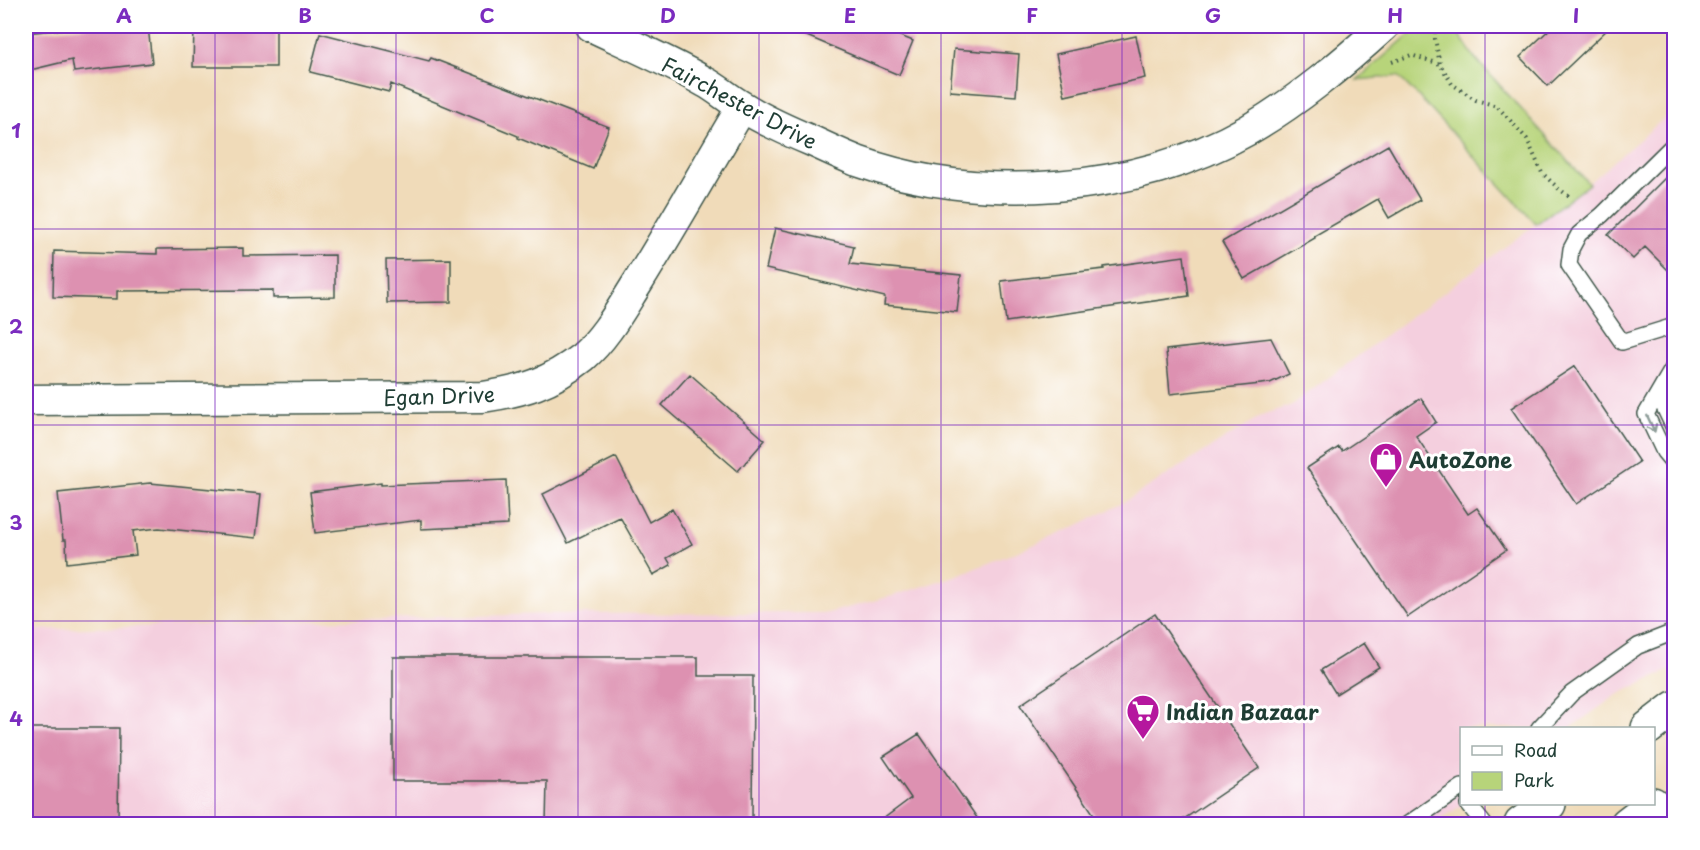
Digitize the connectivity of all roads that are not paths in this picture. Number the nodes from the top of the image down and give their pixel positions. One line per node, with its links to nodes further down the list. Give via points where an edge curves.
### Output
1 (591, 26): 3 (street, Fairchester Drive, via 706,82)
2 (1384, 26): 3 (street, Fairchester Drive, via 1293,102 1247,130 1168,164 1087,183 1003,188 920,179 857,161)
3 (742, 107): 8 (street, Egan Drive, via 603,337 583,356 542,382 516,392 483,397)
4 (1674, 144): 5 (lane, via 1579,234 1571,249 1569,265 1622,342)
5 (1674, 326)
6 (1674, 366): 7 (lane)
7 (1664, 383): 9 (lane, via 1664,408); 10 (lane, one-way to 10, via 1646,414)
8 (26, 400)
9 (1674, 428)
10 (1674, 464)
11 (1674, 632): 13 (lane, via 1638,646 1572,693)
12 (1674, 708): 14 (main road)
13 (1541, 727)
14 (1650, 727)
15 (1674, 786): 17 (main road)
16 (1460, 791): 21 (lane)
17 (1655, 801)
18 (1469, 805): 22 (lane)
19 (1548, 805): 23 (main road)
20 (1651, 805): 24 (main road)
21 (1408, 825)
22 (1484, 825)
23 (1521, 825)
24 (1627, 825)

